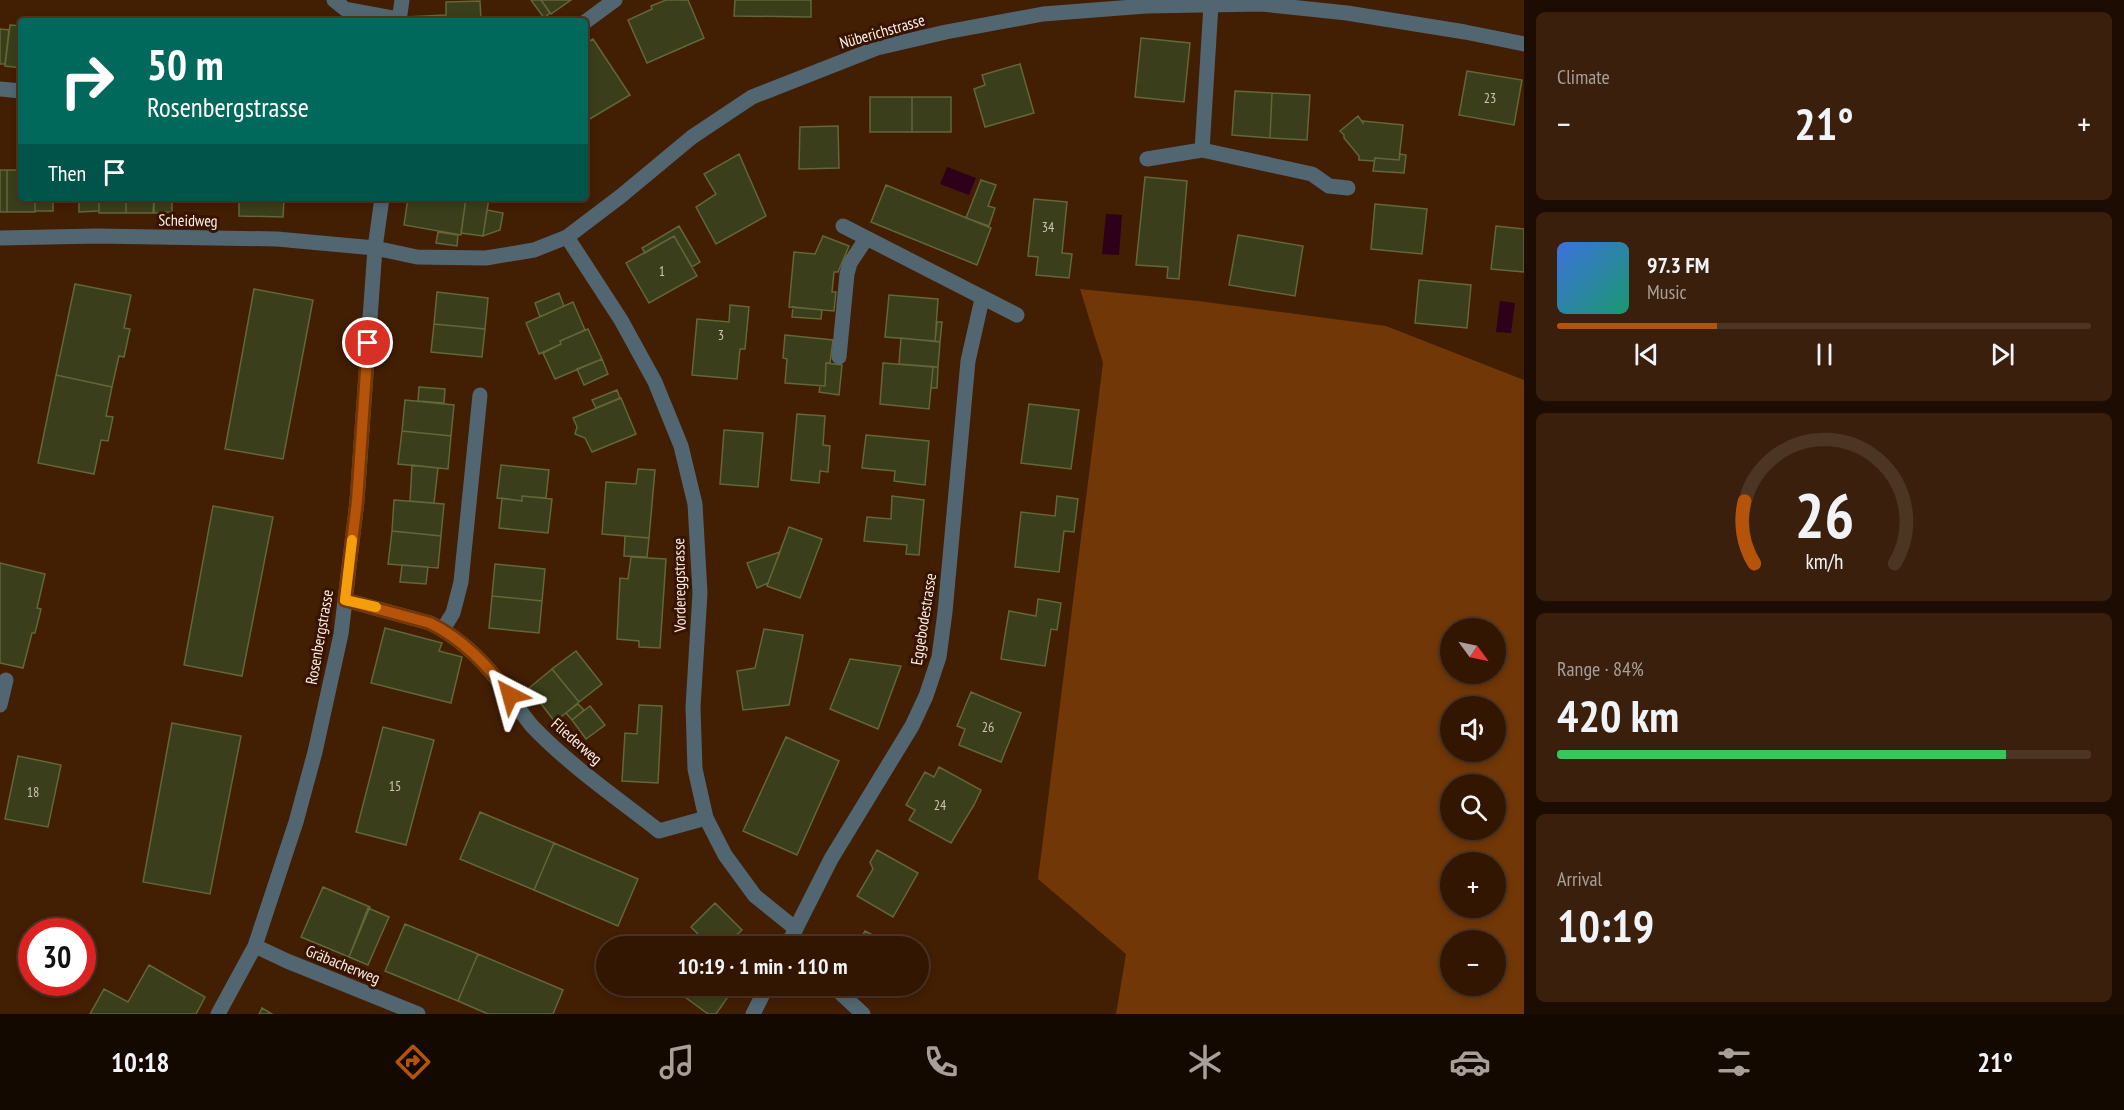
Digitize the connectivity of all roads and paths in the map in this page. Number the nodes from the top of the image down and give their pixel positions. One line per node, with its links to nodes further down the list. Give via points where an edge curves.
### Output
1 (334, 0): 5 (street, via 345,9)
2 (402, 0): 6 (street)
3 (615, 0): 7 (street)
4 (1211, 5): 8 (street, Nüberichstrasse, via 1262,4 1347,14); 11 (street); 16 (street, Nüberichstrasse, via 1043,14 923,37 837,62 752,97 692,137)
5 (389, 18)
6 (399, 18)
7 (588, 20)
8 (1524, 44)
9 (0, 89): 10 (street)
10 (18, 91)
11 (1202, 150): 12 (street); 13 (street, via 1312,174 1329,186)
12 (1147, 159)
13 (1348, 188)
14 (382, 201): 19 (street, Rosenbergstrasse)
15 (843, 226): 18 (street)
16 (567, 237): 19 (street, Nüberichstrasse, via 534,250 486,258 417,257); 28 (street, Vordereggstrasse, via 655,382 681,446 695,504 700,593 693,707 695,770)
17 (0, 238): 19 (street, Scheidweg, via 277,239)
18 (866, 239): 20 (street); 22 (street, via 847,274)
19 (375, 248): 24 (street, Rosenbergstrasse, via 357,501)
20 (982, 299): 21 (street); 29 (street, Eggebodestrasse, via 968,361 939,657 912,726 831,859)
21 (1017, 315)
22 (839, 357)
23 (480, 395): 25 (street, via 461,582 453,613)
24 (345, 600): 25 (street, Fliederweg); 31 (street, Rosenbergstrasse, via 315,752)
25 (443, 629): 28 (street, Fliederweg, via 471,650 548,740 659,831)
26 (6, 680): 27 (street)
27 (0, 705)
28 (706, 818): 29 (street, Vordereggstrasse, via 724,855 755,896)
29 (796, 929): 30 (street, Eggebodestrasse)
30 (793, 936)
31 (255, 946): 34 (street, Rosenbergstrasse); 35 (street, Gräbacherweg)
32 (762, 996): 36 (street)
33 (844, 996): 37 (street)
34 (218, 1014)
35 (418, 1014)
36 (753, 1014)
37 (863, 1014)

